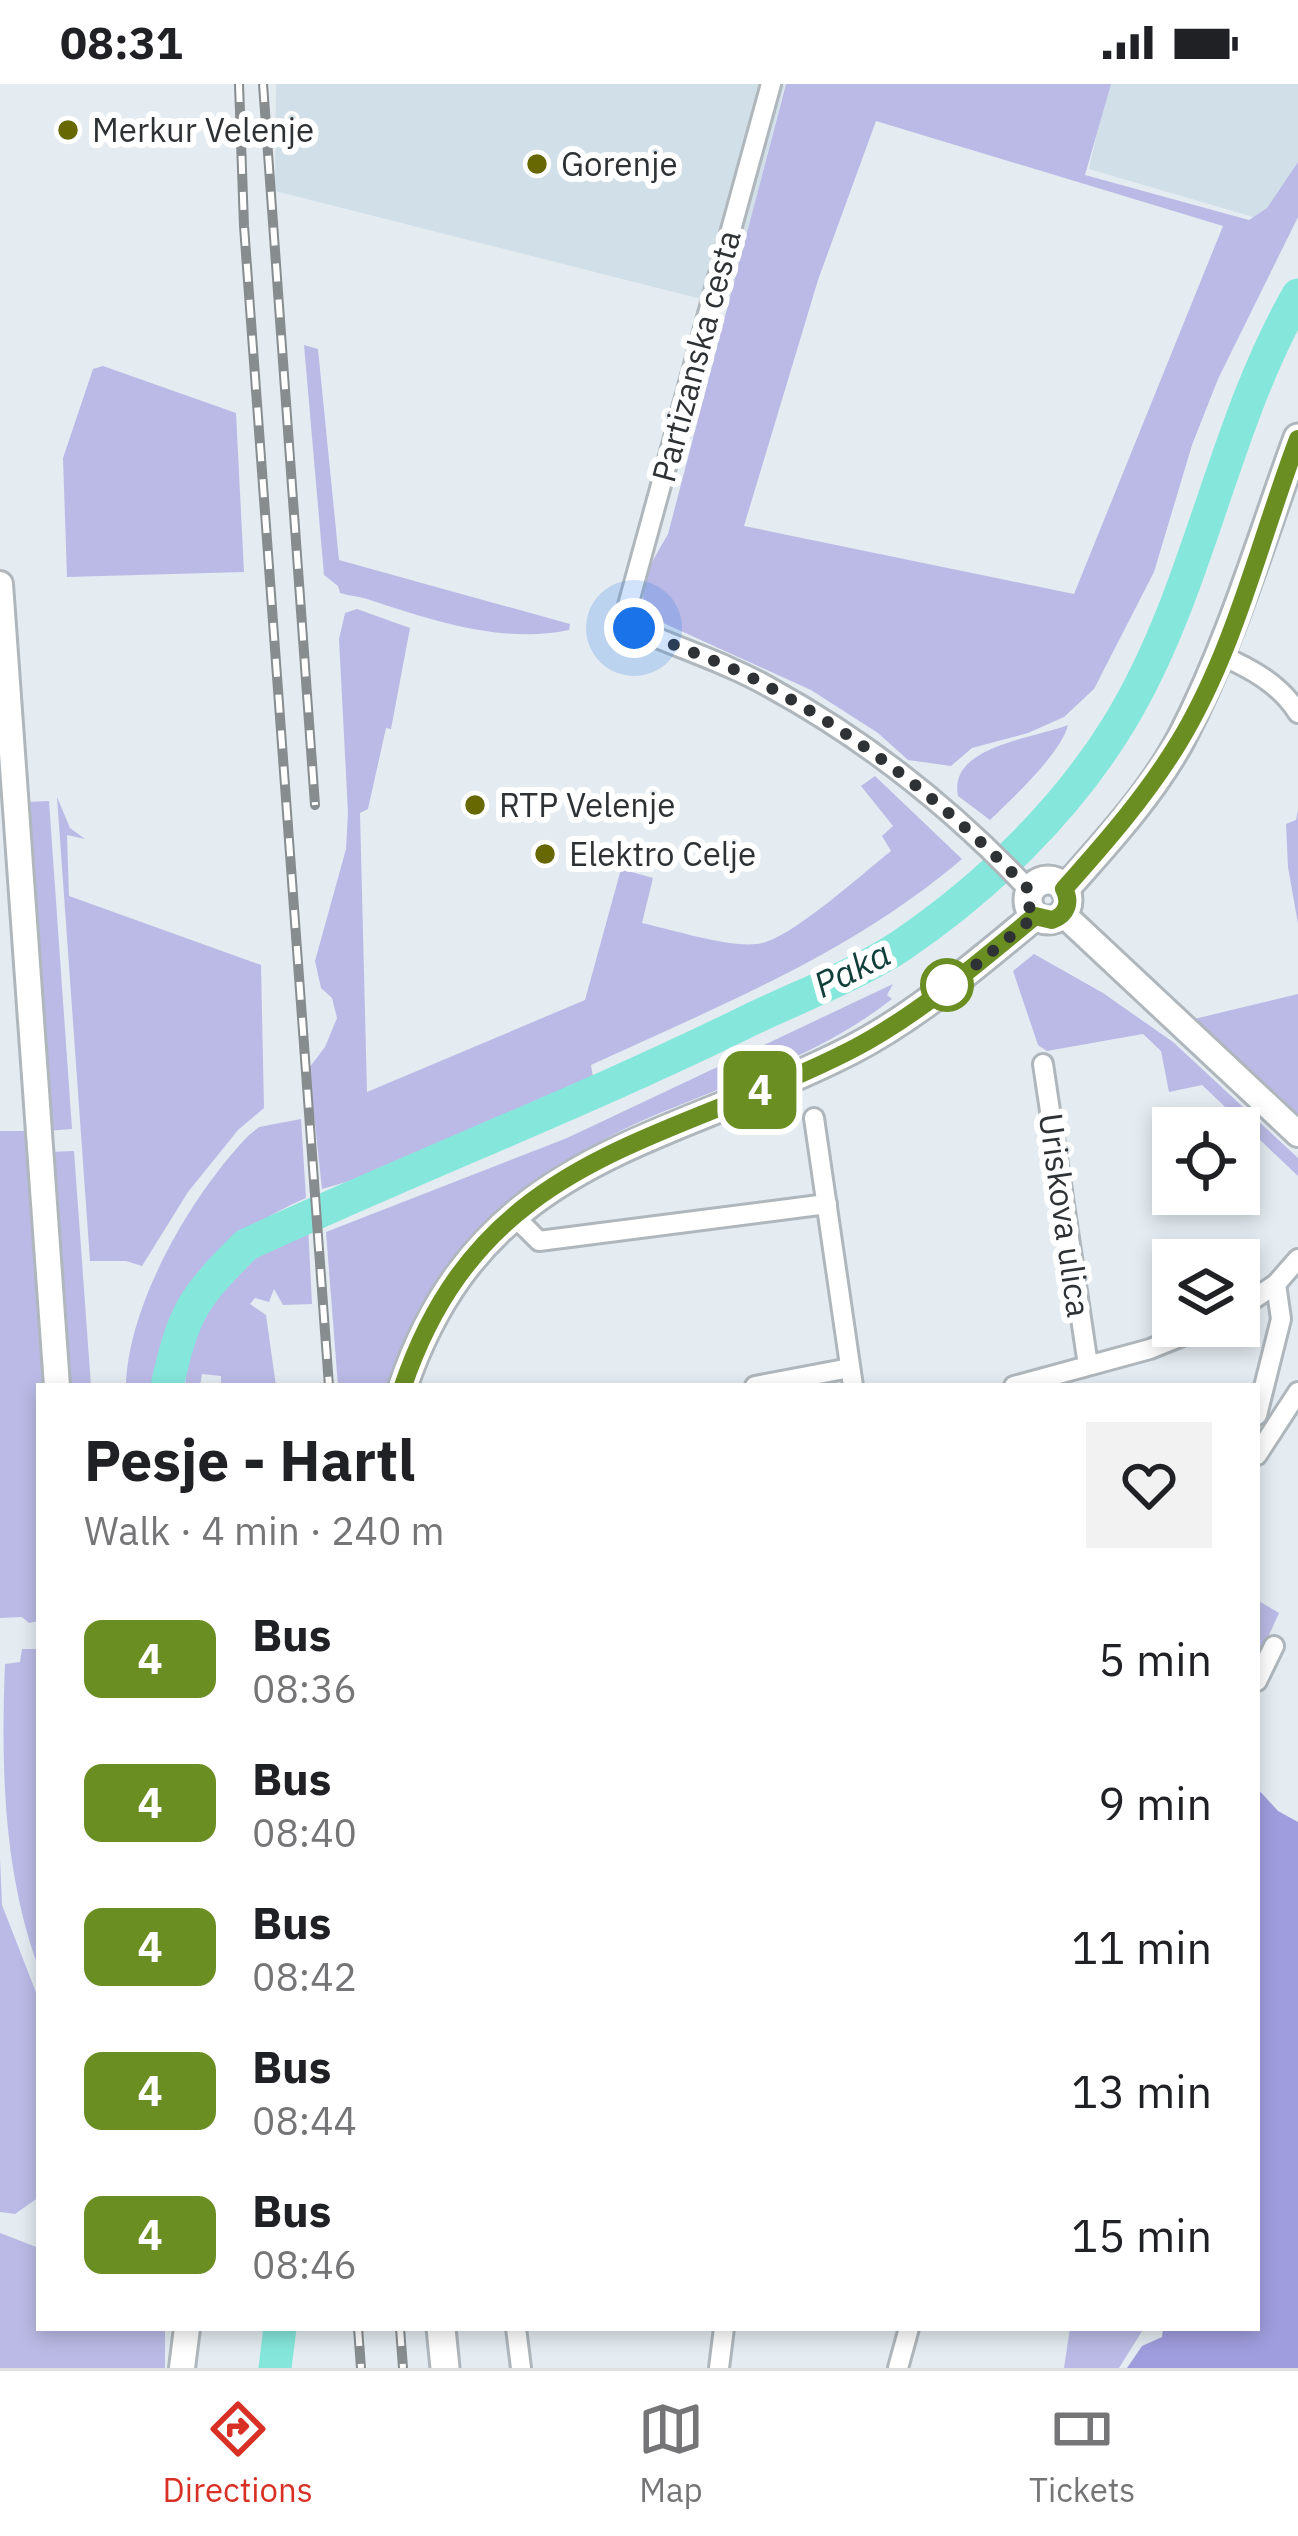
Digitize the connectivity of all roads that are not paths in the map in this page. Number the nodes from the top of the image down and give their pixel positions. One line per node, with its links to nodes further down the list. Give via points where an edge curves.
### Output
1 (771, 84): 6 (street, Partizanska cesta, via 626,609 634,628 765,684 845,733)
2 (1298, 438): 4 (main road)
3 (0, 584): 7 (street)
4 (1220, 655): 5 (street, via 1287,695); 6 (main road, via 1180,741 1109,839)
5 (1298, 713)
6 (1041, 897): 10 (street); 12 (main road, via 971,969 856,1047 634,1141)
7 (11, 908): 19 (street)
8 (1043, 1064): 17 (street, Uriskova ulica)
9 (814, 1118): 11 (street)
10 (1298, 1134)
11 (826, 1204): 12 (street, via 539,1241); 18 (street)
12 (513, 1215): 20 (main road, via 463,1269 420,1336)
13 (1298, 1259): 14 (street)
14 (1276, 1284): 15 (street); 24 (street, via 1281,1319)
15 (1260, 1295)
16 (1155, 1347): 17 (street)
17 (1081, 1373): 22 (street)
18 (851, 1377): 21 (street)
19 (57, 1383)
20 (404, 1383)
21 (787, 1383)
22 (1029, 1383)
23 (1298, 1392): 25 (street)
24 (1260, 1403)
25 (1260, 1450)
26 (1274, 1646): 27 (street)
27 (1260, 1675)
28 (187, 2331): 33 (street)
29 (441, 2331): 34 (main road)
30 (517, 2331): 35 (street)
31 (724, 2331): 36 (street)
32 (908, 2331): 37 (street)
33 (182, 2368)
34 (446, 2368)
35 (521, 2368)
36 (719, 2368)
37 (898, 2368)

